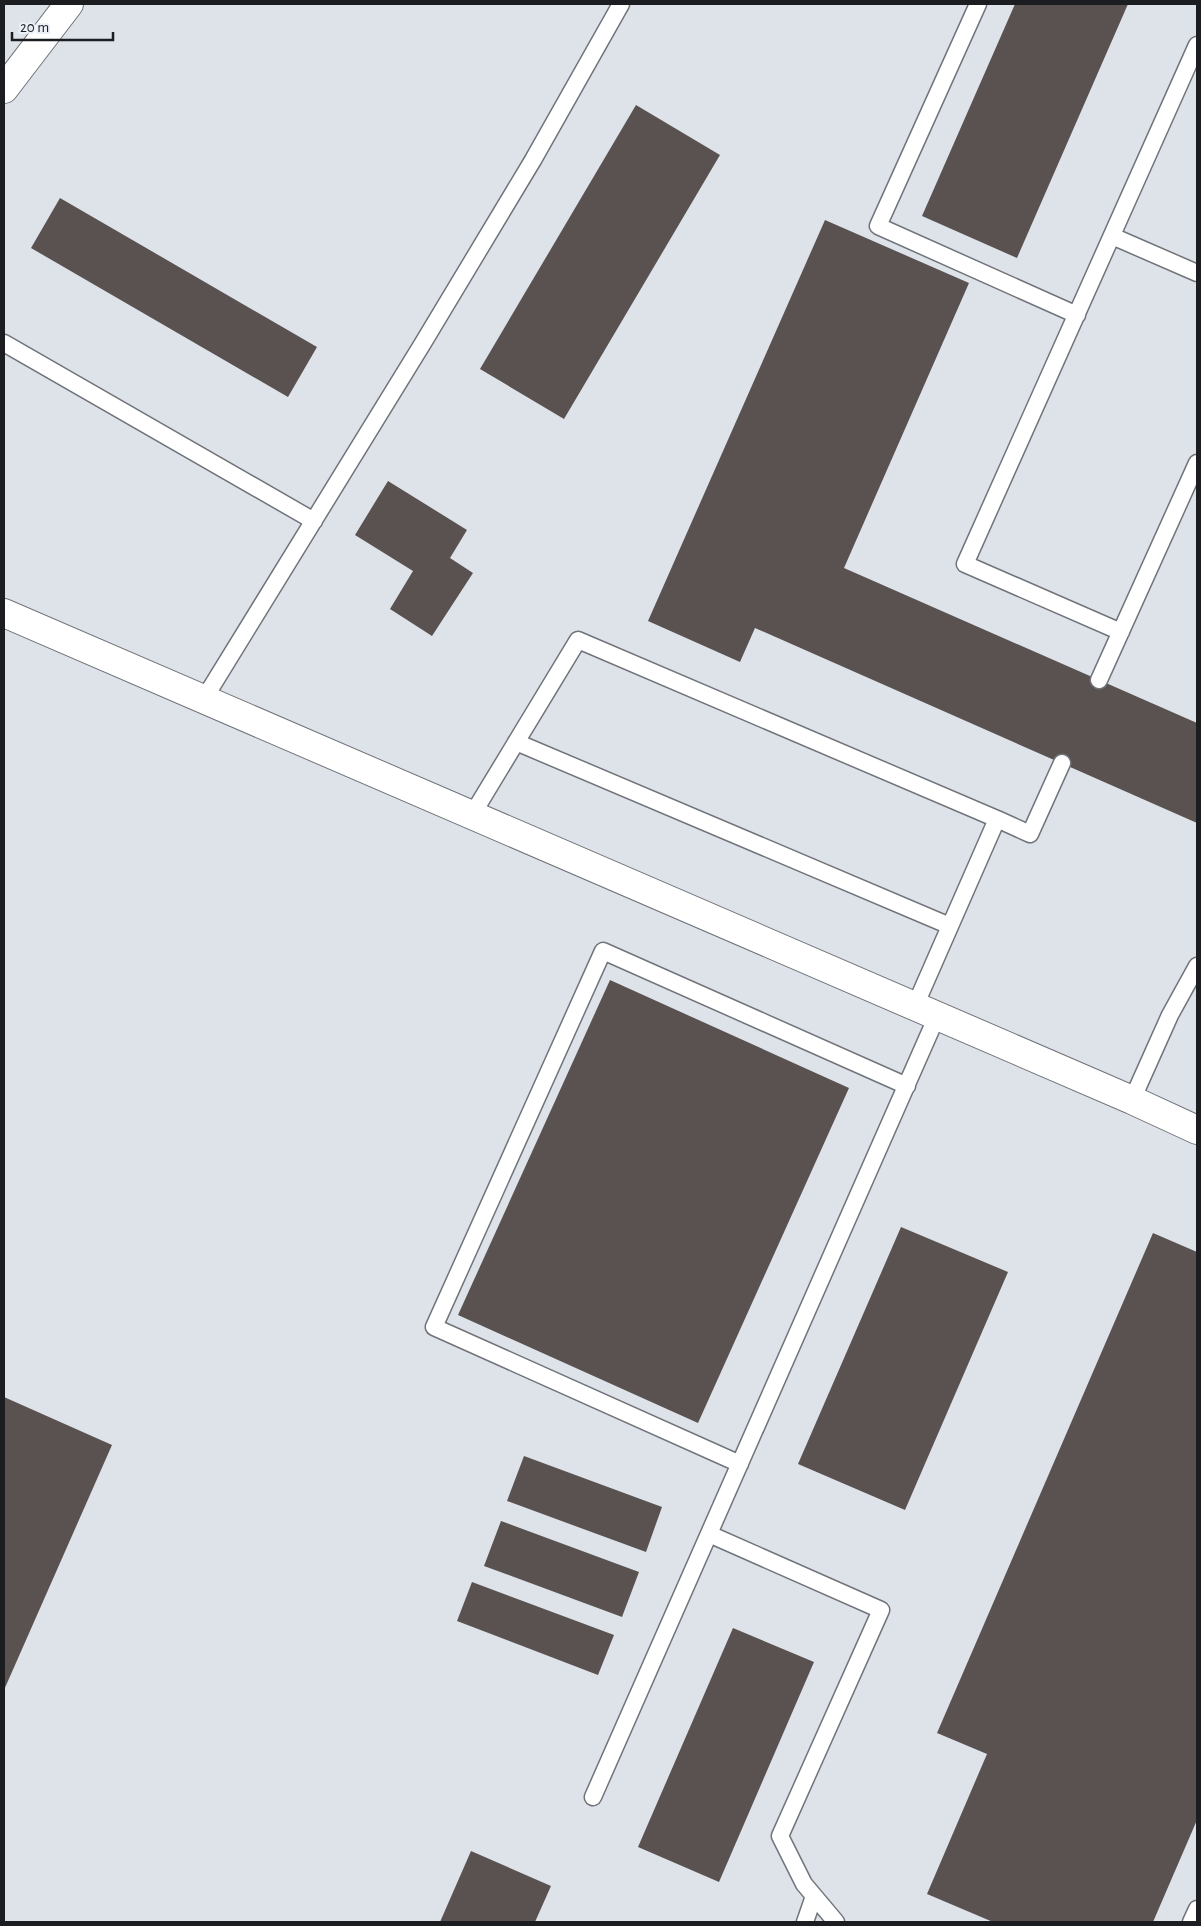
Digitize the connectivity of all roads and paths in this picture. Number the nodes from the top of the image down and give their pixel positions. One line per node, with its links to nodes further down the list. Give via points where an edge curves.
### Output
1 (69, 4): 5 (street)
2 (621, 4): 11 (lane, via 533,160)
3 (978, 4): 8 (lane, via 878,226)
4 (1197, 45): 6 (lane)
5 (4, 88)
6 (1112, 236): 7 (lane); 8 (lane)
7 (1197, 273)
8 (1077, 315): 13 (lane, via 965,564)
9 (4, 343): 11 (lane)
10 (1197, 463): 13 (lane)
11 (314, 521): 15 (lane)
12 (4, 613): 15 (street)
13 (1121, 632): 14 (lane)
14 (1099, 680)
15 (204, 699): 18 (street)
16 (516, 742): 18 (lane); 19 (lane, via 578,640); 20 (lane)
17 (1062, 763): 19 (lane, via 1030,834)
18 (472, 815): 22 (street)
19 (997, 819): 20 (lane)
20 (950, 926): 22 (lane)
21 (1197, 966): 24 (lane, via 1170,1015)
22 (926, 1011): 23 (lane); 24 (street)
23 (907, 1086): 26 (lane); 26 (lane, via 602,951 434,1327)
24 (1132, 1100): 25 (street)
25 (1197, 1130)
26 (740, 1464): 27 (lane)
27 (709, 1534): 28 (lane); 29 (lane, via 881,1610 780,1836 804,1884)
28 (593, 1797)
29 (814, 1896): 31 (lane); 32 (lane)
30 (1197, 1909): 33 (lane)
31 (805, 1922)
32 (836, 1922)
33 (1192, 1922)

